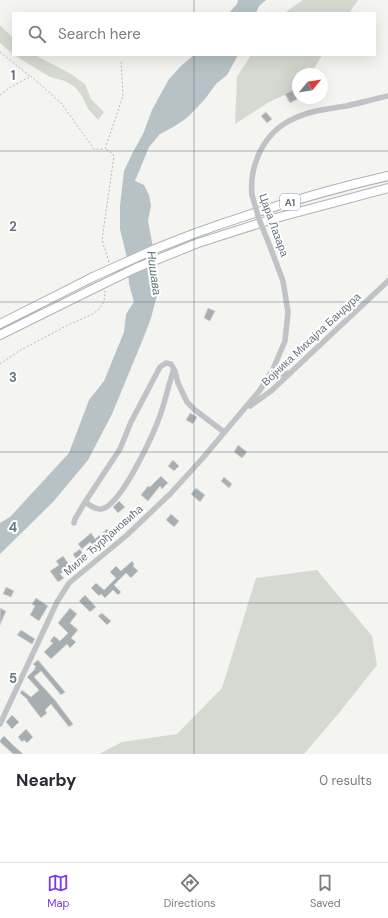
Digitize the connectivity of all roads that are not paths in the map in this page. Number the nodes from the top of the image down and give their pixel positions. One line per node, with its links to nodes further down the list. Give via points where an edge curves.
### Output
1 (388, 96): 8 (street, Цара Лазара, bridge, via 310,113 284,124 271,135 259,153 252,177 252,196 285,289 288,312 284,341)
2 (388, 176): 5 (highway, A1, bridge, via 303,198 193,234 93,277)
3 (388, 188): 6 (highway, A1, bridge, via 276,218 198,243 97,286)
4 (388, 281): 9 (street, Војника Михајла Бандура)
5 (0, 324)
6 (0, 335)
7 (174, 369): 11 (street, via 187,402); 12 (street, via 171,364 166,363 160,367 131,422 120,450); 12 (street, via 161,412 123,488 111,503 101,509)
8 (273, 369): 9 (street, via 282,374); 10 (street, Цара Лазара)
9 (289, 373): 10 (street, Војника Михајла Бандура, via 271,391)
10 (244, 409): 11 (street, Цара Лазара)
11 (224, 432): 14 (street, Миле Ђурђановића, via 170,494 127,535 69,583 57,602)
12 (85, 502): 13 (street)
13 (74, 523)
14 (0, 724)

